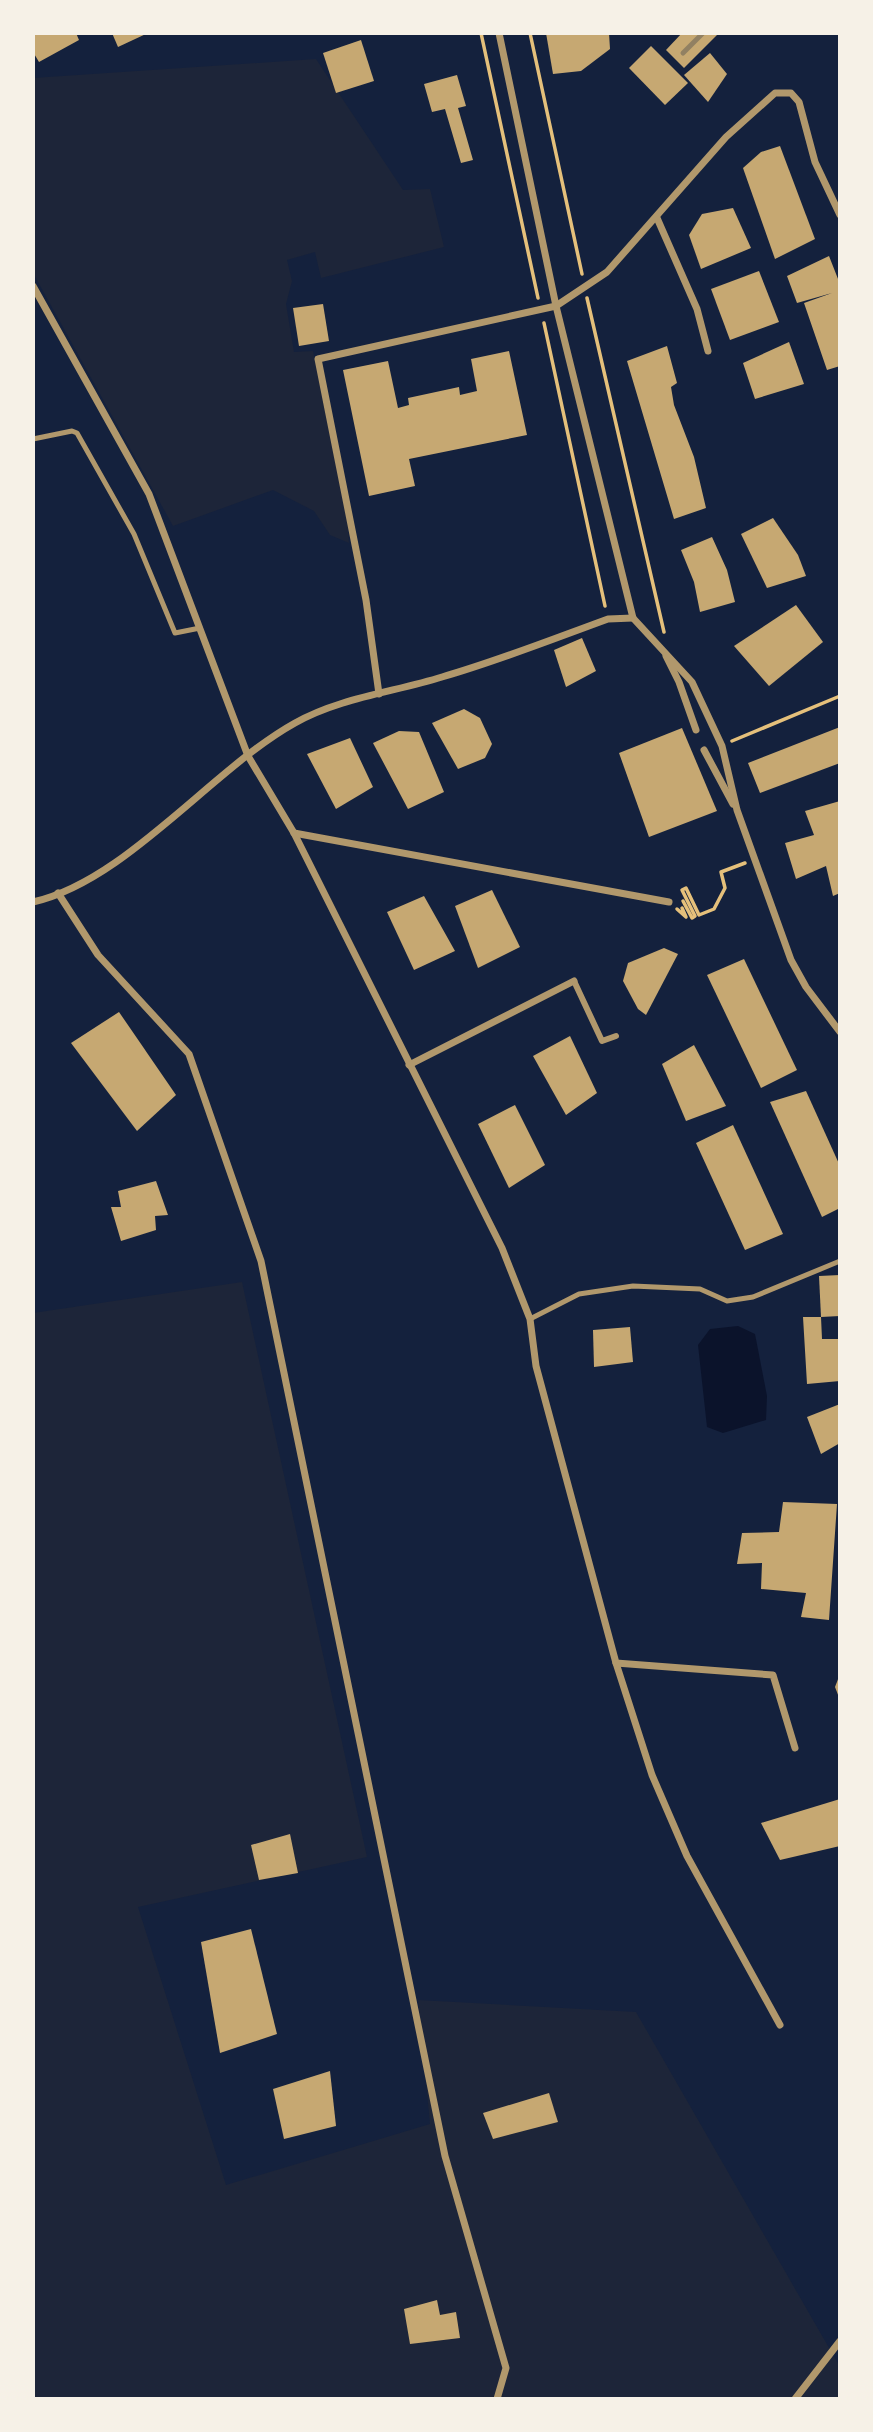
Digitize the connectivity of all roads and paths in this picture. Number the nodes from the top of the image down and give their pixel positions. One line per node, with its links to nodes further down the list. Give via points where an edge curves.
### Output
1 (481, 33): 9 (path)
2 (499, 33): 8 (street)
3 (530, 33): 7 (path)
4 (840, 215): 5 (street, via 815,162 799,103 792,93 783,93 769,96 726,137)
5 (657, 218): 7 (street, via 607,272); 10 (street, via 696,309)
6 (33, 286): 14 (street, via 149,494)
7 (585, 287): 8 (street); 16 (path)
8 (556, 306): 9 (street); 12 (street)
9 (541, 310): 13 (path); 17 (street, via 318,359 366,600)
10 (708, 351)
11 (33, 439): 14 (lane, via 77,433 134,534 175,633)
12 (633, 618): 13 (street); 15 (street)
13 (608, 619): 17 (street, via 443,677)
14 (200, 628): 22 (street)
15 (657, 640): 16 (street); 19 (street)
16 (672, 657): 20 (street, via 692,682)
17 (379, 694): 22 (street, via 293,723)
18 (840, 696): 20 (path)
19 (696, 730)
20 (722, 746): 23 (street)
21 (704, 750): 23 (street)
22 (248, 756): 24 (street); 26 (street, via 107,868)
23 (737, 810): 25 (street)
24 (293, 833): 28 (street); 32 (street)
25 (754, 860): 28 (path, via 721,872 725,888 715,909 699,915 686,888 682,890 695,916 691,918 678,893 686,917); 30 (street, via 792,960)
26 (58, 893): 27 (street); 39 (street, via 99,955 188,1054 261,1261 445,2156 506,2368)
27 (33, 902)
28 (669, 902)
29 (575, 981): 31 (street, via 602,1041); 32 (street)
30 (840, 1032)
31 (616, 1036)
32 (410, 1065): 34 (street, via 502,1248)
33 (840, 1261): 34 (lane, via 753,1297 727,1301 700,1289 633,1286 579,1294)
34 (530, 1319): 35 (street, via 536,1366)
35 (616, 1663): 36 (street, via 773,1675); 37 (street, via 652,1775 687,1856)
36 (795, 1748)
37 (780, 2025)
38 (840, 2341): 40 (street)
39 (497, 2399)
40 (795, 2399)

